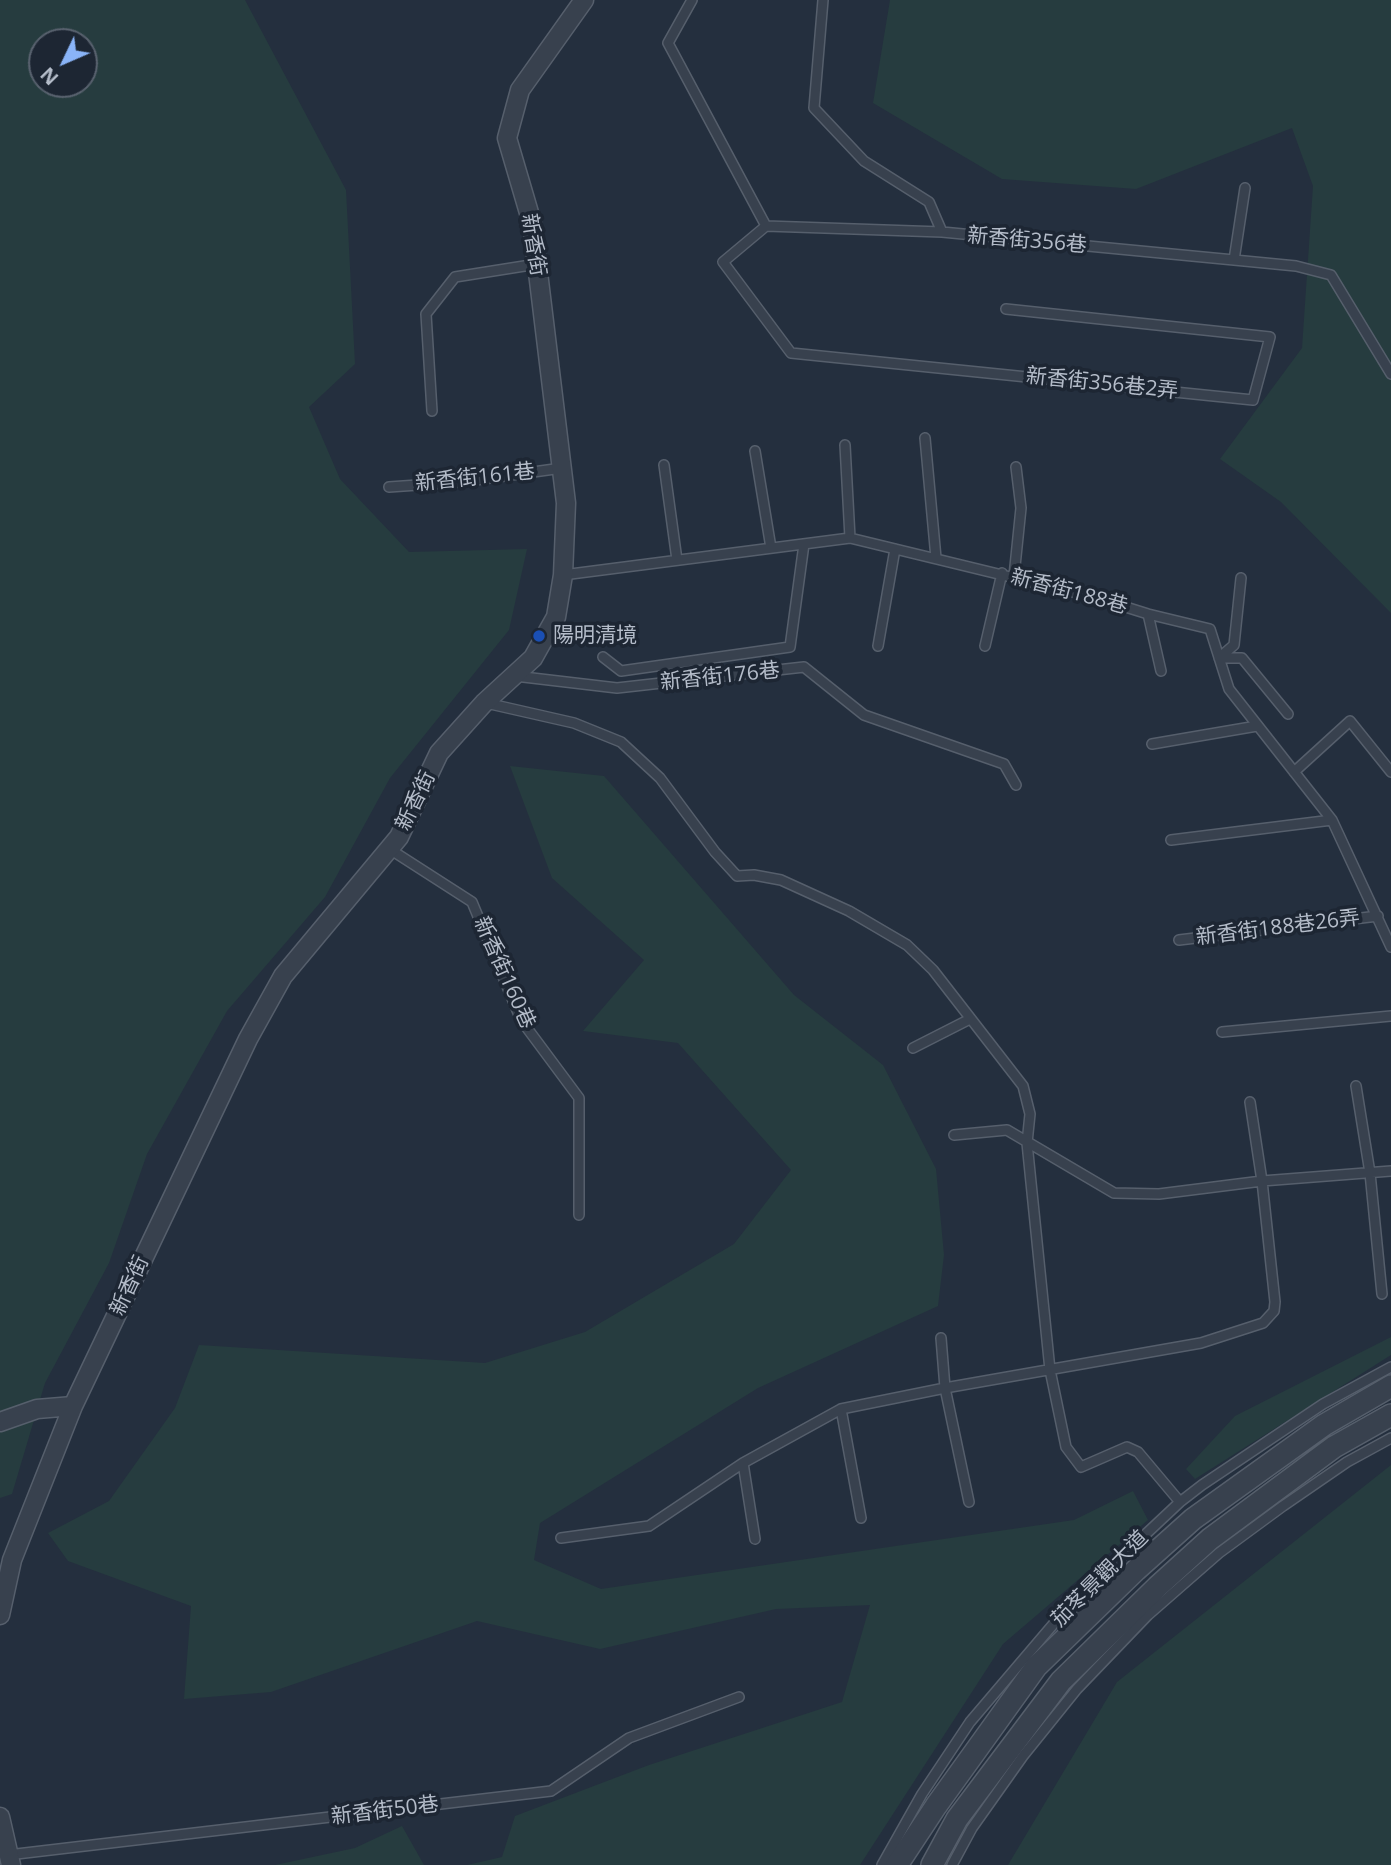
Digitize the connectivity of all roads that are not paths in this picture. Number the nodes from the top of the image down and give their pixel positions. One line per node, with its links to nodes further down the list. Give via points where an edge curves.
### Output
1 (584, 0): 8 (street, 新香街, via 520,90 507,138 532,223)
2 (692, 0): 5 (lane, via 668,43)
3 (823, 0): 6 (lane, 新香街356巷, via 814,108 864,161 929,202)
4 (1245, 188): 7 (lane)
5 (766, 226): 6 (lane); 9 (lane, 新香街356巷2弄, via 723,262 791,353 1253,400 1270,337)
6 (943, 232): 7 (lane, 新香街356巷)
7 (1234, 260): 10 (lane, 新香街356巷, via 1296,266 1331,275)
8 (537, 264): 11 (lane, via 455,277 426,314); 17 (street, 新香街)
9 (1006, 309)
10 (1391, 374)
11 (432, 411)
12 (925, 438): 23 (lane)
13 (845, 445): 19 (lane)
14 (755, 451): 21 (lane)
15 (664, 465): 24 (lane)
16 (1016, 467): 27 (lane, via 1021,508)
17 (562, 468): 18 (lane, 新香街161巷); 26 (street, 新香街, via 566,503)
18 (389, 486)
19 (850, 538): 20 (lane, 新香街188巷); 22 (lane, 新香街188巷)
20 (804, 544): 21 (lane, 新香街188巷); 32 (lane, via 790,647 621,671)
21 (771, 548): 24 (lane, 新香街188巷)
22 (895, 549): 23 (lane, 新香街188巷); 30 (lane)
23 (936, 558): 25 (lane, 新香街188巷)
24 (677, 560): 26 (lane, 新香街188巷)
25 (1002, 573): 27 (lane, 新香街188巷); 31 (lane)
26 (563, 575): 35 (street, 新香街, via 556,617 533,658)
27 (1014, 576): 29 (lane, 新香街188巷)
28 (1241, 578): 33 (lane, via 1234,645)
29 (1148, 614): 33 (lane, 新香街188巷, via 1210,629); 34 (lane)
30 (878, 646)
31 (985, 646)
32 (603, 657)
33 (1219, 659): 37 (lane, via 1242,658); 38 (lane, 新香街188巷, via 1229,688)
34 (1161, 671)
35 (514, 675): 36 (street, 新香街); 42 (lane, 新香街176巷, via 617,688 804,667 864,715 1004,764)
36 (484, 703): 45 (street, 新香街, via 439,753 398,838); 50 (lane, via 574,723 621,742 660,778 737,876 780,880 849,911 907,945 933,970)
37 (1289, 713)
38 (1257, 726): 39 (lane); 40 (lane, 新香街188巷)
39 (1152, 744)
40 (1294, 772): 41 (lane, via 1350,721); 43 (lane, 新香街188巷)
41 (1391, 772)
42 (1016, 785)
43 (1332, 820): 44 (lane); 46 (lane, 新香街188巷)
44 (1171, 841)
45 (388, 848): 60 (lane, 新香街160巷, via 472,902 521,1020 579,1098); 67 (street, 新香街, via 277,986)
46 (1378, 916): 47 (lane, 新香街188巷26弄); 48 (lane, 新香街188巷)
47 (1179, 940)
48 (1391, 947)
49 (1391, 1016): 51 (lane)
50 (970, 1019): 52 (lane); 56 (lane, via 1023,1086 1030,1114)
51 (1222, 1032)
52 (913, 1048)
53 (1356, 1086): 58 (lane)
54 (1250, 1102): 59 (lane)
55 (954, 1135): 56 (lane, via 1007,1130)
56 (1027, 1143): 59 (lane, via 1114,1193 1159,1194); 64 (lane)
57 (1391, 1171): 58 (lane)
58 (1370, 1172): 59 (lane); 61 (lane)
59 (1262, 1181): 64 (lane, via 1275,1302 1274,1311 1263,1323 1201,1343)
60 (579, 1215)
61 (1382, 1294)
62 (941, 1338): 66 (lane)
63 (1391, 1367): 74 (lane, 茄苳景觀大道, via 1323,1404)
64 (1050, 1370): 66 (lane); 74 (lane, via 1066,1447 1081,1466 1127,1447 1138,1452)
65 (1391, 1386): 83 (street, 茄苳景觀大道, via 1324,1426 1193,1520 1035,1667)
66 (945, 1388): 68 (lane); 73 (lane)
67 (73, 1406): 70 (street, via 37,1409); 78 (street, 新香街, via 12,1560)
68 (841, 1409): 72 (lane); 75 (lane)
69 (1391, 1415): 84 (street, via 1334,1447 1210,1539 1061,1681 957,1819)
70 (0, 1422)
71 (1391, 1438): 85 (lane, via 1283,1506 1219,1553 1148,1615 1077,1689 1023,1756)
72 (743, 1463): 76 (lane, via 649,1526); 77 (lane)
73 (969, 1502)
74 (1180, 1502): 82 (lane, 茄苳景觀大道, via 1068,1607 970,1722)
75 (861, 1518)
76 (561, 1538)
77 (755, 1539)
78 (0, 1615)
79 (739, 1697): 81 (lane, 新香街50巷, via 629,1738 551,1791)
80 (0, 1816): 81 (street)
81 (10, 1860)
82 (882, 1865)
83 (897, 1865)
84 (932, 1865)
85 (952, 1865)

